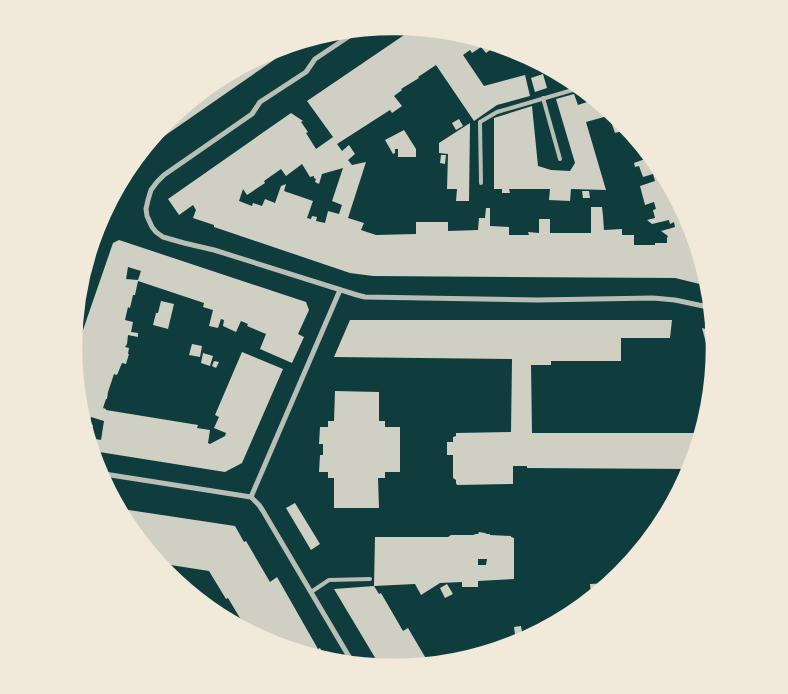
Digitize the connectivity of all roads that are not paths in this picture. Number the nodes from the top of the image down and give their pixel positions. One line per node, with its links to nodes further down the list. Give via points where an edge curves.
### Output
1 (349, 37): 6 (street, via 316,60 306,72 260,102 252,114 164,175 151,190 146,209 156,232 163,237)
2 (573, 90): 3 (lane)
3 (543, 98): 4 (lane); 5 (lane, via 497,112 480,122)
4 (560, 159)
5 (480, 183)
6 (340, 290): 7 (street, via 365,297 653,298); 9 (street)
7 (705, 305)
8 (108, 475): 9 (street)
9 (251, 497): 11 (street)
10 (370, 579): 11 (lane, via 329,580)
11 (311, 592): 12 (street)
12 (349, 657)

